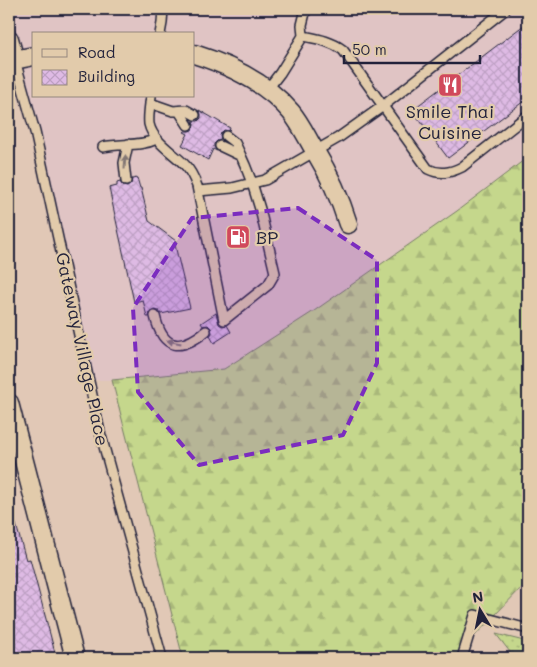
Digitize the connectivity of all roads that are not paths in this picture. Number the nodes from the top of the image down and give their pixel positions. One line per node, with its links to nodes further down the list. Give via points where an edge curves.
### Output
1 (163, 9): 4 (lane)
2 (306, 9): 5 (lane)
3 (506, 9): 12 (lane)
4 (160, 32)
5 (303, 36): 10 (lane); 12 (lane, via 331,42 343,50)
6 (9, 39): 9 (street, Gateway Village Place)
7 (195, 54): 10 (street, via 235,70)
8 (32, 56): 9 (street)
9 (12, 60): 33 (lane, Gateway Village Place, via 35,132 100,432)
10 (267, 90): 22 (street, via 291,112)
11 (151, 100): 13 (lane, via 173,112); 18 (lane, via 149,123)
12 (383, 106): 15 (lane, via 428,169 441,173 462,167); 22 (lane)
13 (180, 111): 14 (lane, via 186,110); 16 (lane)
14 (195, 115)
15 (528, 115)
16 (188, 125)
17 (226, 136): 23 (lane, via 235,143)
18 (157, 139): 19 (lane); 26 (lane, via 187,166)
19 (128, 144): 21 (lane); 24 (lane, one-way to 19, via 124,163)
20 (220, 146): 23 (lane)
21 (103, 148)
22 (315, 151): 25 (lane, via 275,175); 27 (street, via 330,178)
23 (241, 156): 25 (lane)
24 (126, 181)
25 (252, 183): 26 (lane); 26 (lane, via 275,273 268,285 224,320)
26 (198, 191)
27 (348, 224)
28 (155, 316): 29 (lane, one-way to 28, via 188,343 180,345 166,341)
29 (206, 331)
30 (9, 403): 32 (street)
31 (528, 629): 34 (lane, via 475,615)
32 (75, 658)
33 (162, 658)
34 (462, 658)

